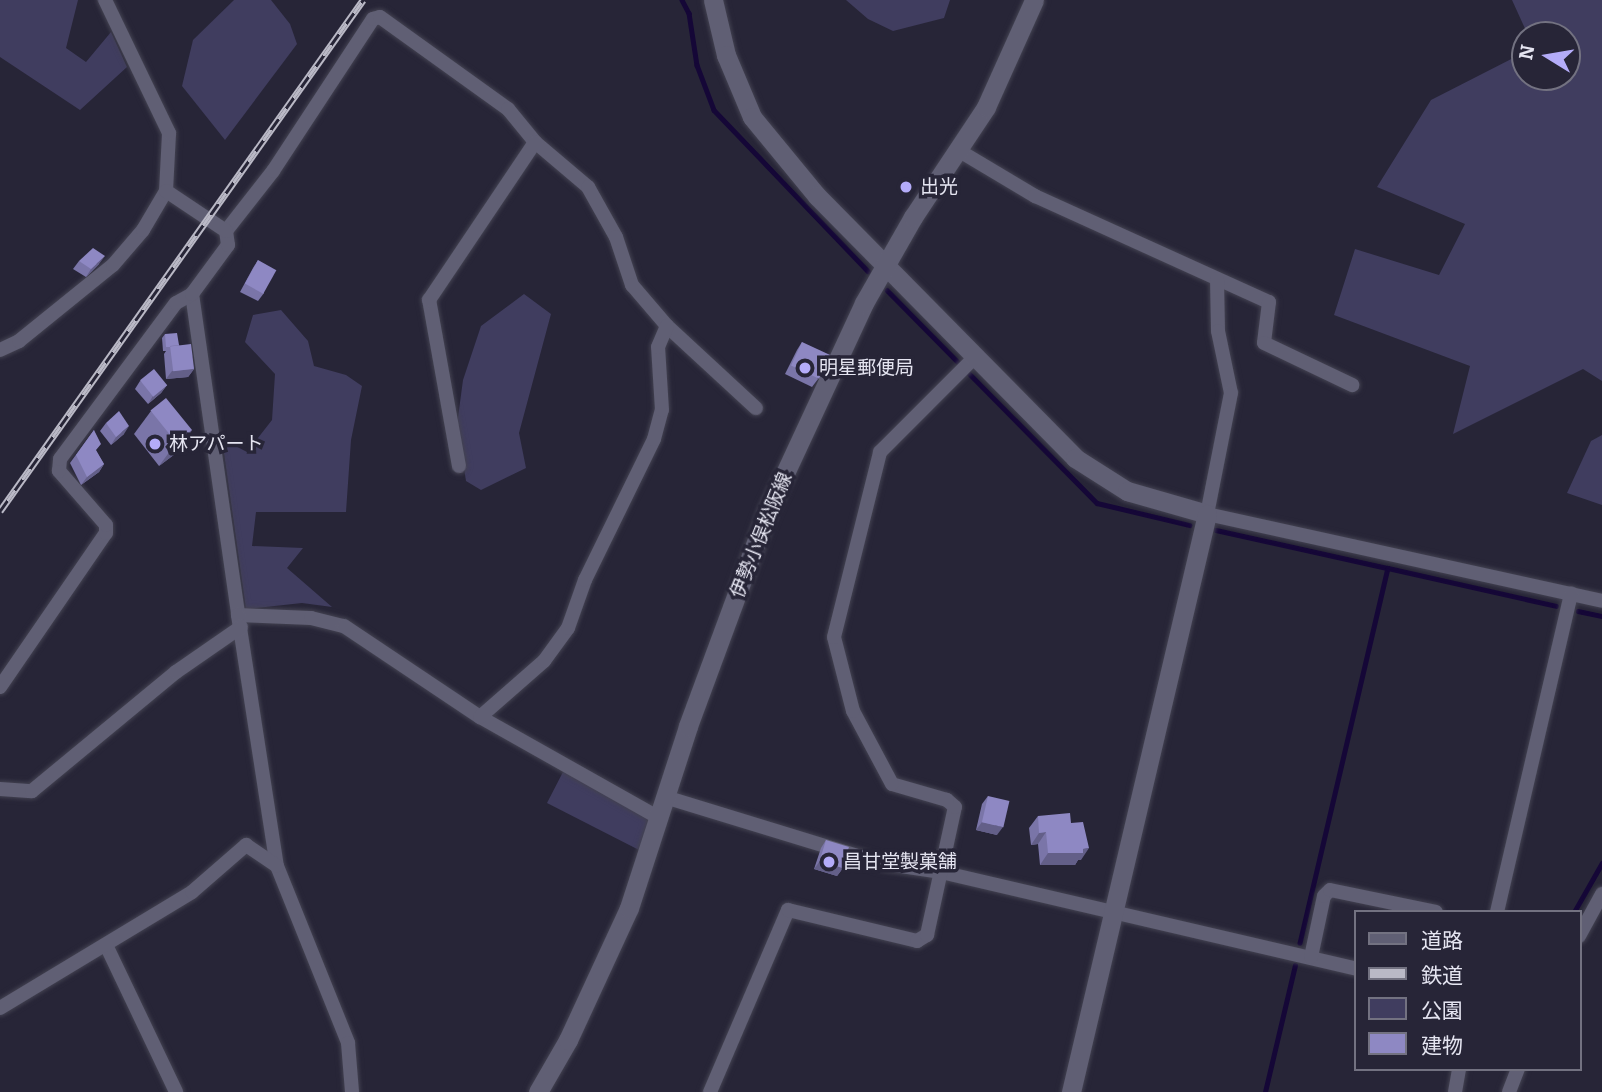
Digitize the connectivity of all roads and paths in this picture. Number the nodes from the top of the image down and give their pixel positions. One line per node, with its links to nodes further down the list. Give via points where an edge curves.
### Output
1 (105, 0): 6 (street, via 169,133)
2 (713, 0): 8 (street, via 726,55 752,117 817,196)
3 (1034, 0): 5 (street, 伊勢小俣松阪線, via 1003,76)
4 (535, 142): 7 (street, via 529,130 486,91 375,16 251,203); 11 (street, via 588,187 616,237 632,285); 16 (street, via 429,300)
5 (958, 150): 8 (street, 伊勢小俣松阪線); 9 (street, via 1035,196)
6 (166, 191): 7 (street); 12 (street, via 143,230 113,265 19,341)
7 (226, 232): 10 (street, via 225,251)
8 (885, 264): 13 (street); 24 (street, 伊勢小俣松阪線, via 768,510)
9 (1217, 279): 14 (street, via 1269,302 1264,343); 17 (street, via 1218,331 1231,393)
10 (192, 294): 20 (street); 21 (street, via 176,303 60,460 58,471 106,525 106,533)
11 (667, 326): 15 (street); 22 (street, via 658,348 663,387 654,439 585,580 568,628 544,661)
12 (0, 350)
13 (972, 359): 17 (street, via 1092,471 1127,491); 27 (street, via 880,452 834,637 853,711 892,784 947,800 955,807)
14 (1352, 385)
15 (757, 408)
16 (460, 466)
17 (1207, 514): 18 (street); 31 (street)
18 (1571, 593): 19 (street); 30 (street)
19 (1602, 601)
20 (239, 621): 22 (street, via 311,618 344,626); 23 (street, via 32,791); 26 (street)
21 (0, 687)
22 (480, 717): 25 (street)
23 (0, 789)
24 (665, 797): 25 (street, 伊勢小俣松阪線); 27 (street, via 863,858)
25 (659, 818): 41 (street, 伊勢小俣松阪線, via 629,908 595,986)
26 (277, 866): 33 (street, via 246,845 192,892); 40 (street, via 348,1043)
27 (941, 872): 31 (street); 42 (street, via 927,935 917,941 794,911 784,913)
28 (1602, 894): 32 (street)
29 (1426, 910): 34 (street, via 1330,890 1324,896)
30 (1497, 910)
31 (1113, 913): 34 (street); 43 (street)
32 (1581, 932)
33 (106, 945): 36 (street); 39 (street)
34 (1311, 957): 35 (street)
35 (1354, 968)
36 (0, 1008)
37 (1460, 1071): 44 (street)
38 (1517, 1071): 45 (street)
39 (177, 1092)
40 (352, 1092)
41 (538, 1092)
42 (710, 1092)
43 (1071, 1092)
44 (1455, 1092)
45 (1509, 1092)

